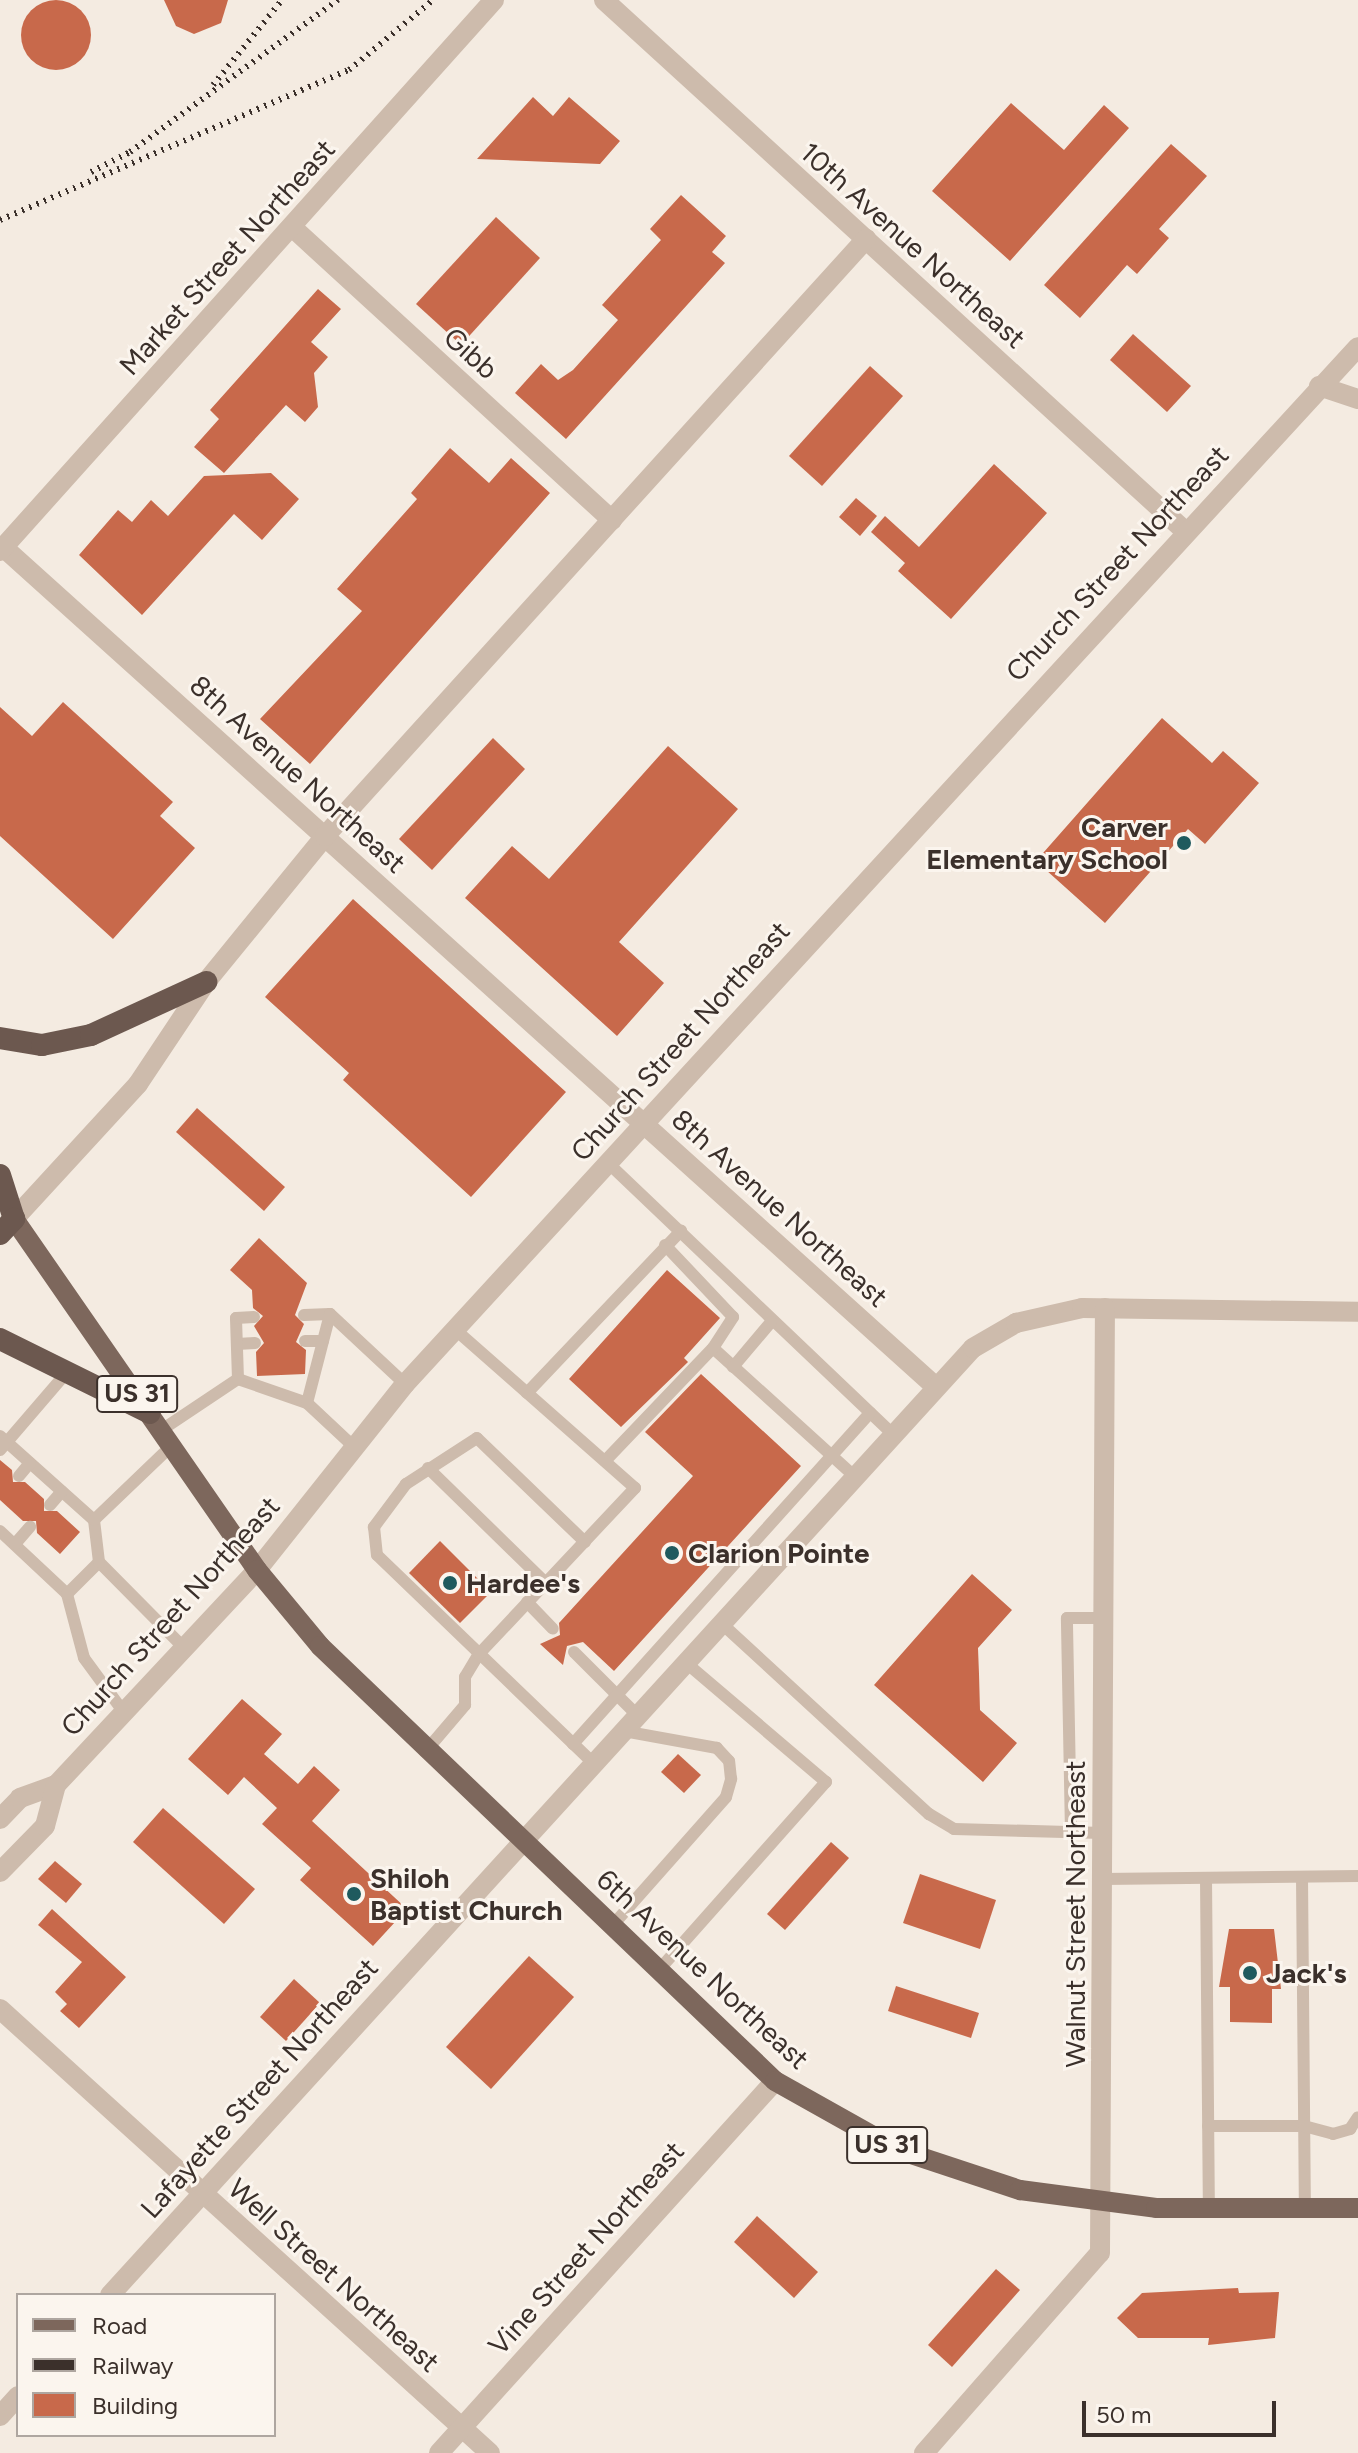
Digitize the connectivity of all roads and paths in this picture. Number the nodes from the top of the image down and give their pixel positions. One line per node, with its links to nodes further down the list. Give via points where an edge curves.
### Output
1 (494, 0): 3 (street, Market Street Northeast)
2 (604, 0): 4 (street, 10th Avenue Northeast)
3 (292, 227): 8 (street, Gibb); 10 (street, Market Street Northeast)
4 (866, 239): 8 (street); 9 (street, 10th Avenue Northeast)
5 (1358, 347): 6 (street, Church Street Northeast)
6 (1319, 386): 7 (street); 9 (street, Church Street Northeast)
7 (1358, 399)
8 (612, 520): 11 (street)
9 (1185, 531): 14 (street, Church Street Northeast)
10 (1, 548): 11 (street, 8th Avenue Northeast)
11 (325, 836): 12 (street); 14 (street, 8th Avenue Northeast)
12 (206, 982): 13 (highway, via 91,1035 42,1045); 17 (street, via 138,1084)
13 (0, 1038)
14 (642, 1122): 15 (street, Church Street Northeast); 37 (street, 8th Avenue Northeast)
15 (607, 1162): 18 (lane); 26 (street, Church Street Northeast)
16 (0, 1175): 17 (highway, 6th Avenue Northeast / US 31)
17 (5, 1223): 41 (main road, 6th Avenue Northeast / US 31)
18 (681, 1231): 19 (lane); 25 (lane)
19 (665, 1245): 32 (lane, via 733,1317); 38 (lane)
20 (1105, 1308): 21 (street); 37 (street, via 1059,1310 1016,1323 973,1348); 63 (street, Walnut Street Northeast)
21 (1358, 1312)
22 (330, 1314): 23 (lane); 29 (lane); 36 (lane)
23 (304, 1315)
24 (254, 1317): 31 (lane, via 236,1318)
25 (771, 1322): 33 (lane); 40 (lane)
26 (456, 1330): 36 (street, Church Street Northeast); 38 (lane)
27 (0, 1339): 34 (highway)
28 (305, 1341): 29 (lane)
29 (323, 1341): 39 (lane)
30 (255, 1343): 31 (lane)
31 (237, 1344): 35 (lane)
32 (713, 1348): 33 (lane); 46 (lane)
33 (733, 1367): 45 (lane)
34 (68, 1371): 41 (highway); 43 (lane)
35 (238, 1379): 39 (lane); 41 (lane)
36 (405, 1384): 44 (street, Church Street Northeast)
37 (936, 1387): 42 (street, Lafayette Street Northeast)
38 (527, 1393): 46 (lane)
39 (307, 1403): 44 (lane)
40 (870, 1413): 42 (lane); 45 (lane)
41 (160, 1430): 53 (lane); 59 (main road, 6th Avenue Northeast / US 31)
42 (893, 1434): 50 (street, Lafayette Street Northeast)
43 (2, 1443): 47 (lane)
44 (352, 1445): 59 (street, Church Street Northeast)
45 (830, 1456): 50 (lane); 70 (lane)
46 (605, 1461): 56 (lane, via 635,1488)
47 (30, 1463): 49 (lane); 51 (lane)
48 (428, 1468): 56 (lane, via 477,1438); 60 (lane); 68 (lane, via 394,1497 374,1527 377,1555)
49 (19, 1476)
50 (854, 1476): 64 (street, Lafayette Street Northeast)
51 (62, 1491): 52 (lane); 53 (lane)
52 (50, 1505)
53 (94, 1520): 58 (lane)
54 (30, 1527): 57 (lane)
55 (0, 1531): 57 (lane)
56 (585, 1542): 60 (lane)
57 (15, 1544): 61 (lane)
58 (99, 1562): 61 (lane); 66 (lane)
59 (257, 1570): 66 (street, Church Street Northeast); 75 (main road, 6th Avenue Northeast / US 31, via 320,1646)
60 (546, 1583): 62 (lane)
61 (67, 1594): 71 (lane, via 84,1658)
62 (527, 1602): 65 (lane); 68 (lane)
63 (1104, 1618): 79 (lane, via 1067,1618); 80 (street, Walnut Street Northeast)
64 (720, 1622): 69 (street, Lafayette Street Northeast); 79 (lane, via 929,1814 954,1829)
65 (553, 1629)
66 (184, 1648): 71 (street, Church Street Northeast)
67 (574, 1652): 70 (lane)
68 (479, 1654): 74 (lane); 75 (lane, via 465,1677 465,1705)
69 (684, 1661): 72 (street, Lafayette Street Northeast); 88 (lane, via 826,1782)
70 (617, 1694): 72 (lane); 74 (lane)
71 (123, 1711): 77 (street, Church Street Northeast)
72 (635, 1713): 73 (street, Lafayette Street Northeast)
73 (619, 1731): 76 (street, Lafayette Street Northeast); 87 (lane, via 717,1748 729,1761 731,1779 726,1797)
74 (573, 1744): 76 (lane)
75 (425, 1752): 81 (main road, 6th Avenue Northeast / US 31)
76 (591, 1761): 81 (street, Lafayette Street Northeast)
77 (56, 1785): 78 (street, Church Street Northeast, via 20,1798); 82 (street, Church Street Northeast, via 45,1826)
78 (0, 1819)
79 (1071, 1833): 80 (lane)
80 (1103, 1833): 86 (street, Walnut Street Northeast)
81 (520, 1839): 87 (main road, 6th Avenue Northeast / US 31); 94 (street, Lafayette Street Northeast)
82 (0, 1872)
83 (1358, 1876): 84 (lane)
84 (1302, 1877): 85 (lane); 93 (lane)
85 (1206, 1878): 86 (lane); 92 (lane)
86 (1103, 1879): 95 (street, Walnut Street Northeast)
87 (612, 1926): 88 (main road, 6th Avenue Northeast / US 31)
88 (658, 1971): 90 (main road, 6th Avenue Northeast / US 31)
89 (0, 2009): 94 (street, Well Street Northeast)
90 (775, 2081): 95 (main road, 6th Avenue Northeast / US 31, via 854,2129 939,2166 1020,2190); 102 (street, Vine Street Northeast)
91 (1358, 2117): 93 (lane, via 1350,2129 1333,2134)
92 (1208, 2126): 93 (lane); 96 (lane)
93 (1304, 2126): 97 (lane)
94 (202, 2194): 99 (street, Lafayette Street Northeast); 102 (street, Well Street Northeast)
95 (1103, 2205): 96 (main road, 6th Avenue Northeast / US 31); 105 (street, Walnut Street Northeast, via 1100,2253)
96 (1209, 2208): 97 (main road, 6th Avenue Northeast / US 31)
97 (1305, 2208): 98 (main road, 6th Avenue Northeast / US 31)
98 (1358, 2208)
99 (112, 2293)
100 (16, 2398): 101 (street)
101 (0, 2416)
102 (462, 2428): 103 (street, Vine Street Northeast); 104 (street, Well Street Northeast)
103 (439, 2453)
104 (490, 2453)
105 (924, 2453)

